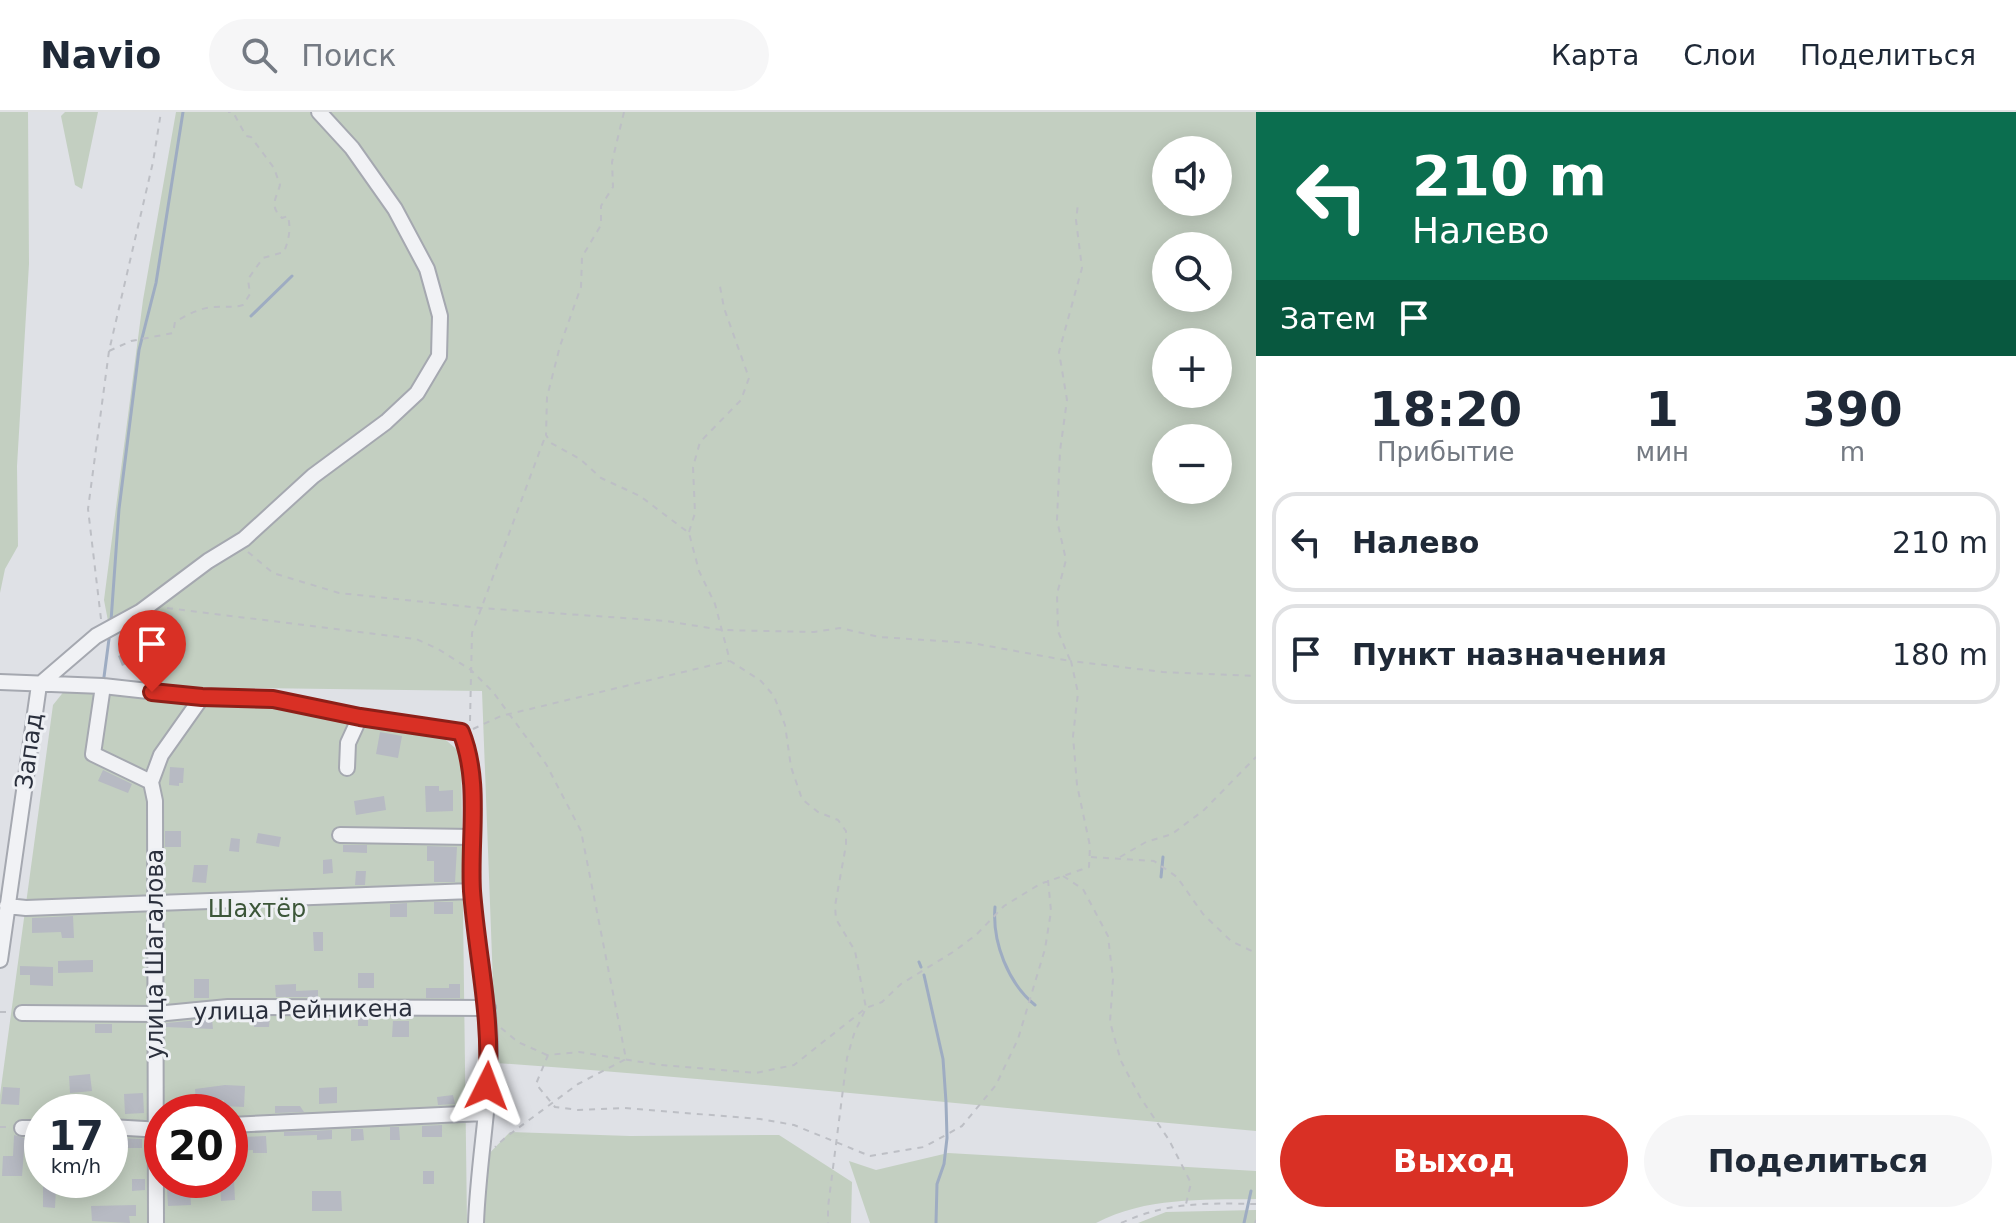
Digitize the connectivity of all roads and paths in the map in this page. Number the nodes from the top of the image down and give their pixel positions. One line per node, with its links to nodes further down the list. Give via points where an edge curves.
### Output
1 (161, 112): 7 (path)
2 (228, 112): 7 (path, via 274,168 280,185 273,201 276,212 288,216 290,238 284,252 263,258 248,279 250,294 243,305 183,316 173,333)
3 (319, 112): 10 (street, via 395,209 427,269 440,316 439,356 417,393)
4 (624, 112): 8 (path, via 612,162 613,187 601,206 601,225 582,257 581,287 547,397)
5 (1078, 204): 16 (path, via 1082,268 1059,352 1067,400 1058,479 1057,520 1066,560 1057,594 1058,631)
6 (719, 281): 9 (path, via 749,378 741,400 700,442)
7 (109, 351): 14 (path, via 88,509 101,616)
8 (546, 435): 9 (path, via 601,478 640,496); 12 (path)
9 (689, 533): 13 (path)
10 (244, 539): 12 (path, via 248,552 273,573 339,593); 14 (street)
11 (166, 608): 17 (path, via 416,639)
12 (481, 608): 13 (path); 17 (path, via 472,633)
13 (722, 630): 15 (path); 16 (path, via 840,628)
14 (98, 635): 21 (street)
15 (730, 661): 23 (path); 40 (path, via 774,696 802,799 838,820 846,831 836,919 855,951)
16 (1071, 661): 18 (path); 30 (path, via 1078,693 1073,736 1077,785)
17 (471, 670): 23 (path); 23 (path, via 470,730)
18 (1256, 676)
19 (0, 682): 21 (street)
20 (103, 686): 21 (street); 22 (street); 27 (street, via 93,754)
21 (38, 688): 36 (street, Запад)
22 (202, 697): 24 (street, via 273,699); 27 (street, via 161,755)
23 (509, 714): 44 (path, via 546,764 581,831)
24 (360, 717): 26 (street, via 348,743); 29 (street, via 461,732)
25 (1256, 757): 31 (path, via 1172,834)
26 (347, 768)
27 (151, 782): 35 (street, улица Шагалова)
28 (340, 835): 29 (street)
29 (472, 837): 34 (street)
30 (1091, 857): 31 (path); 32 (path, via 1089,867)
31 (1119, 858): 37 (path, via 1154,861 1177,877 1231,941)
32 (1061, 874): 33 (path); 52 (path, via 1083,889 1108,936 1110,1022 1121,1061 1191,1183)
33 (1048, 880): 40 (path, via 1004,906 976,935 882,1002); 49 (path, via 1051,911 1038,977 996,1085 962,1126 924,1147 870,1156)
34 (472, 891): 35 (street); 39 (street)
35 (155, 902): 36 (street); 42 (street, улица Шагалова)
36 (7, 906): 38 (street)
37 (1256, 953)
38 (0, 960)
39 (488, 1008): 42 (street, улица Рейникена, via 228,1007); 43 (path, via 495,1023 518,1042); 47 (street)
40 (866, 1008): 44 (path, via 794,1065 756,1073); 49 (path, via 847,1058)
41 (22, 1013): 42 (street, улица Рейникена)
42 (156, 1014): 45 (street, улица Шагалова)
43 (548, 1055): 44 (path, via 579,1052); 46 (path, via 536,1084)
44 (626, 1059): 46 (path)
45 (158, 1094)
46 (551, 1102): 49 (path, via 578,1110 624,1108 760,1119); 50 (path)
47 (484, 1113): 48 (street); 50 (street)
48 (248, 1123)
49 (837, 1142): 56 (path)
50 (479, 1164): 55 (street)
51 (157, 1198): 54 (street, улица Шагалова)
52 (1186, 1204): 53 (path); 57 (path)
53 (1256, 1204)
54 (156, 1223)
55 (476, 1223)
56 (828, 1223)
57 (1121, 1223)

